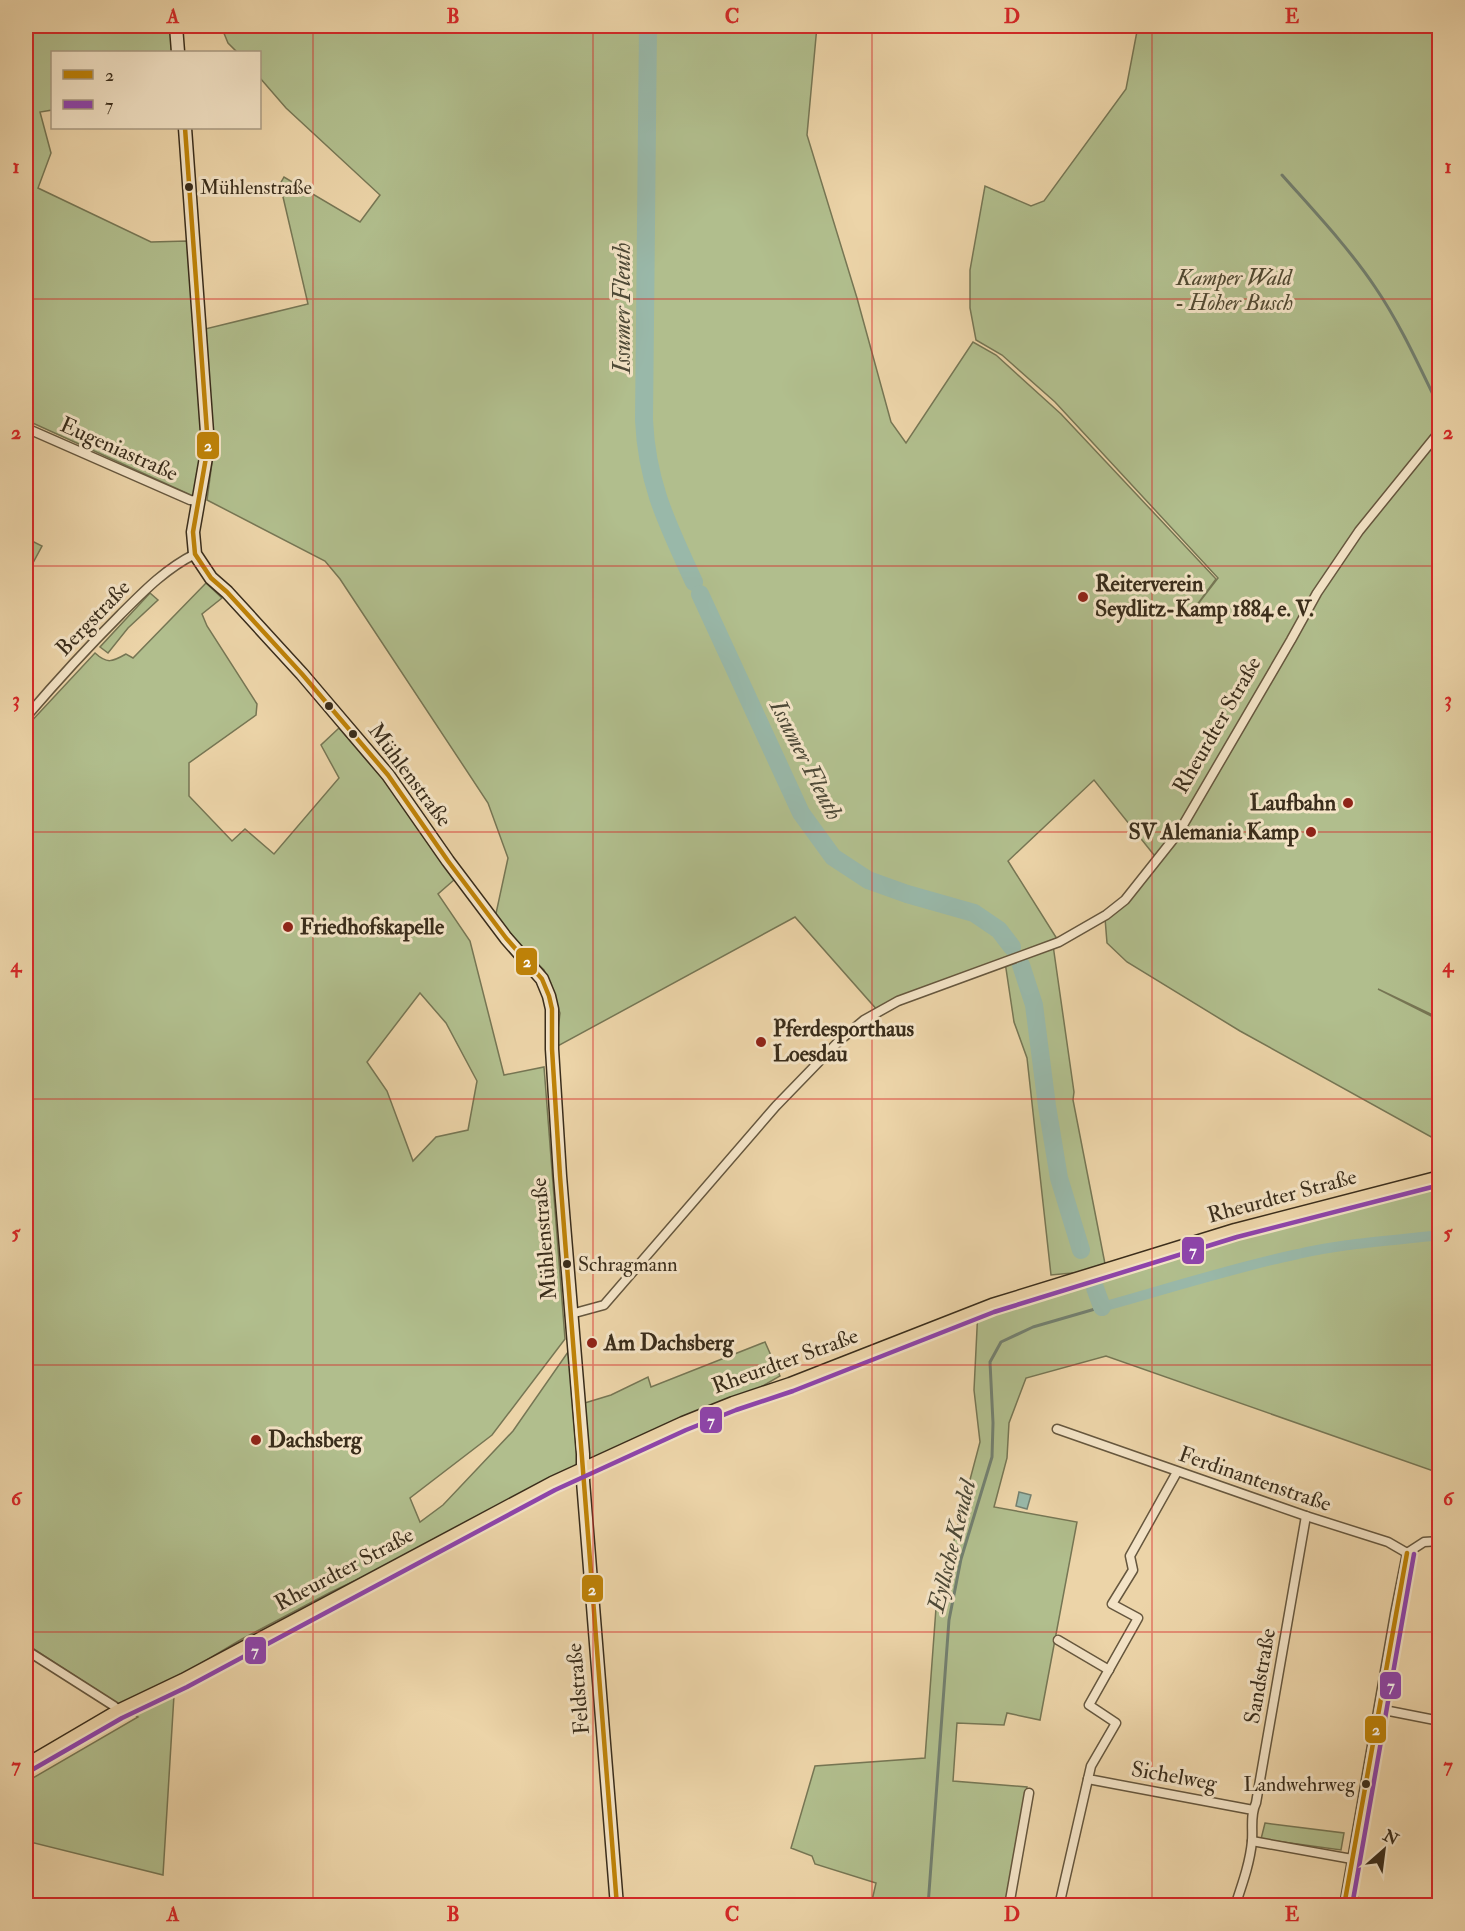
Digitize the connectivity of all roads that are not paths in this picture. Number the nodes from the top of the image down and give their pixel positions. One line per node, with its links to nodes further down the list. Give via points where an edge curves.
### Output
1 (176, 26): 2 (street)
2 (178, 51)
3 (185, 129): 6 (street, via 208,446)
4 (26, 428): 6 (street, Eugeniastraße)
5 (1440, 431): 10 (street, Rheurdter Straße, via 1359,531 1317,593 1179,832 1125,900 1059,942 898,1001 864,1020 776,1106 604,1305)
6 (199, 501): 7 (street, via 193,532)
7 (195, 554): 8 (street, Bergstraße, via 153,582); 10 (street, Mühlenstraße, via 211,578 302,674 388,775 512,947 542,979 552,1009)
8 (26, 717)
9 (1440, 1177): 12 (main road, Rheurdter Straße, via 1234,1230 992,1305 790,1384 733,1402)
10 (571, 1314): 12 (street, Mühlenstraße)
11 (1057, 1429): 13 (street, Ferdinantenstraße)
12 (583, 1469): 21 (main road, Rheurdter Straße); 30 (street, Feldstraße)
13 (1177, 1472): 14 (street, Ferdinantenstraße); 19 (street, via 1131,1556 1132,1570 1112,1604 1138,1618)
14 (1306, 1516): 16 (street, Ferdinantenstraße, via 1388,1542); 26 (street, Sandstraße)
15 (1440, 1541): 16 (street, via 1424,1542)
16 (1407, 1553): 20 (street)
17 (1058, 1640): 19 (street)
18 (26, 1650): 21 (street)
19 (1109, 1670): 24 (street, Sichelweg, via 1089,1706 1116,1723 1091,1766)
20 (1379, 1709): 22 (street); 28 (street)
21 (118, 1711): 23 (main road, Rheurdter Straße)
22 (1440, 1721)
23 (26, 1765)
24 (1088, 1779): 26 (street, Sichelweg); 32 (street, Sichelweg)
25 (1029, 1793): 31 (street)
26 (1253, 1810): 27 (street, Sandstraße)
27 (1252, 1841): 28 (street); 33 (street, Sandstraße)
28 (1352, 1859): 29 (street)
29 (1344, 1903): 34 (street)
30 (617, 1905)
31 (1009, 1905)
32 (1059, 1905)
33 (1235, 1905)
34 (1378, 1905)

